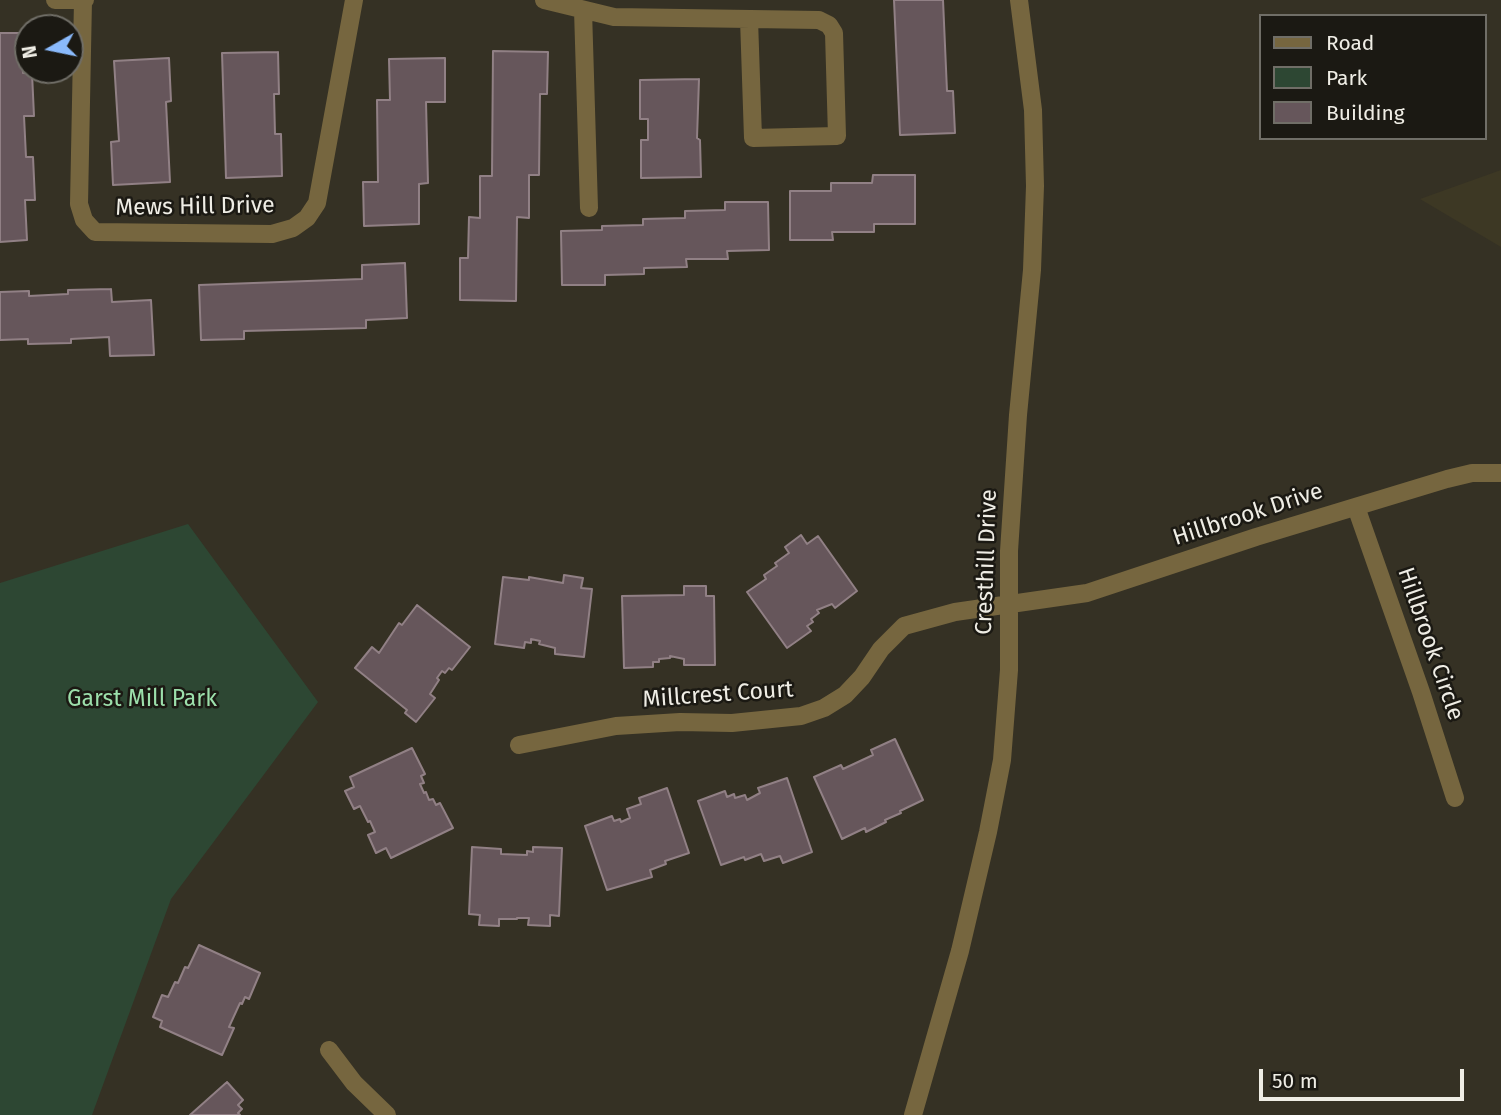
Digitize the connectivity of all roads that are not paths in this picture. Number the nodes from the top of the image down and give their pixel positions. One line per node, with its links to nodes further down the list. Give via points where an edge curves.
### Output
1 (55, 0): 2 (street)
2 (84, 0): 3 (street, Mews Hill Drive, via 79,204 84,220 95,232 272,234 293,228 307,218 317,202)
3 (354, 0)
4 (544, 0): 6 (street)
5 (1019, 0): 11 (street, Cresthill Drive, via 1033,110 1035,186)
6 (583, 10): 7 (street, via 614,18); 8 (street)
7 (749, 19): 7 (street, via 819,20 829,25 834,33 837,136 753,138)
8 (589, 208)
9 (1501, 472): 10 (street, Hillbrook Drive, via 1447,479)
10 (1356, 507): 11 (street, Hillbrook Drive, via 1087,593); 13 (street, Hillbrook Circle)
11 (1009, 606): 12 (street, Millcrest Court, via 955,612 904,626 845,695 801,716 616,726); 16 (street, Cresthill Drive, via 1002,760 960,951)
12 (519, 746)
13 (1455, 798)
14 (329, 1049): 15 (street, via 354,1083)
15 (387, 1115)
16 (913, 1115)

